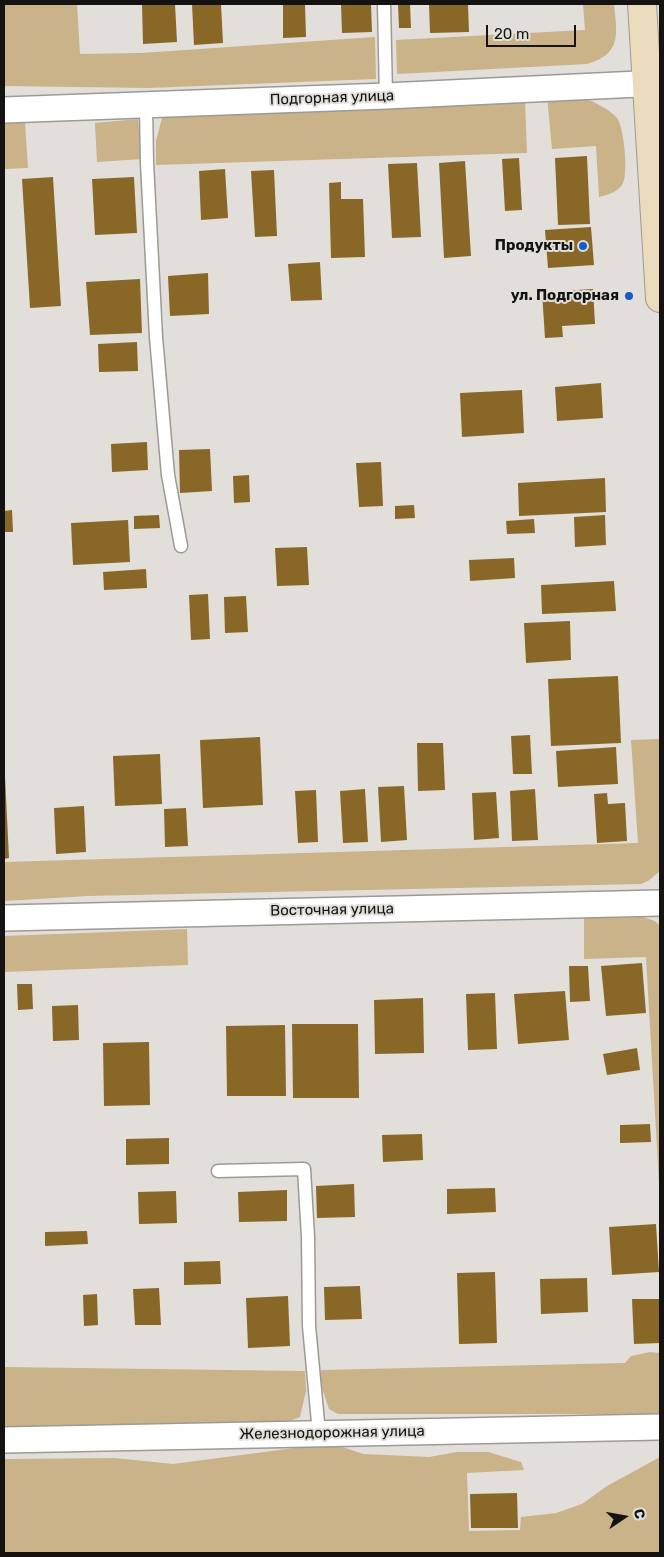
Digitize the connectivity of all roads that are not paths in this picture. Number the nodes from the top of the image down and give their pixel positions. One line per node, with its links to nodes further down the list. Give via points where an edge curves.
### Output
1 (384, 4): 4 (lane)
2 (642, 4): 3 (main road)
3 (653, 84): 4 (street, Подгорная улица); 7 (main road)
4 (386, 96): 5 (street, Подгорная улица)
5 (146, 106): 6 (street, Подгорная улица); 8 (lane, via 156,337 168,475)
6 (4, 110)
7 (660, 298)
8 (181, 546)
9 (660, 903): 10 (street, Восточная улица)
10 (4, 918)
11 (218, 1171): 13 (lane, via 304,1169 309,1326)
12 (660, 1427): 13 (street, Железнодорожная улица)
13 (319, 1433): 14 (street, Железнодорожная улица)
14 (4, 1440)

